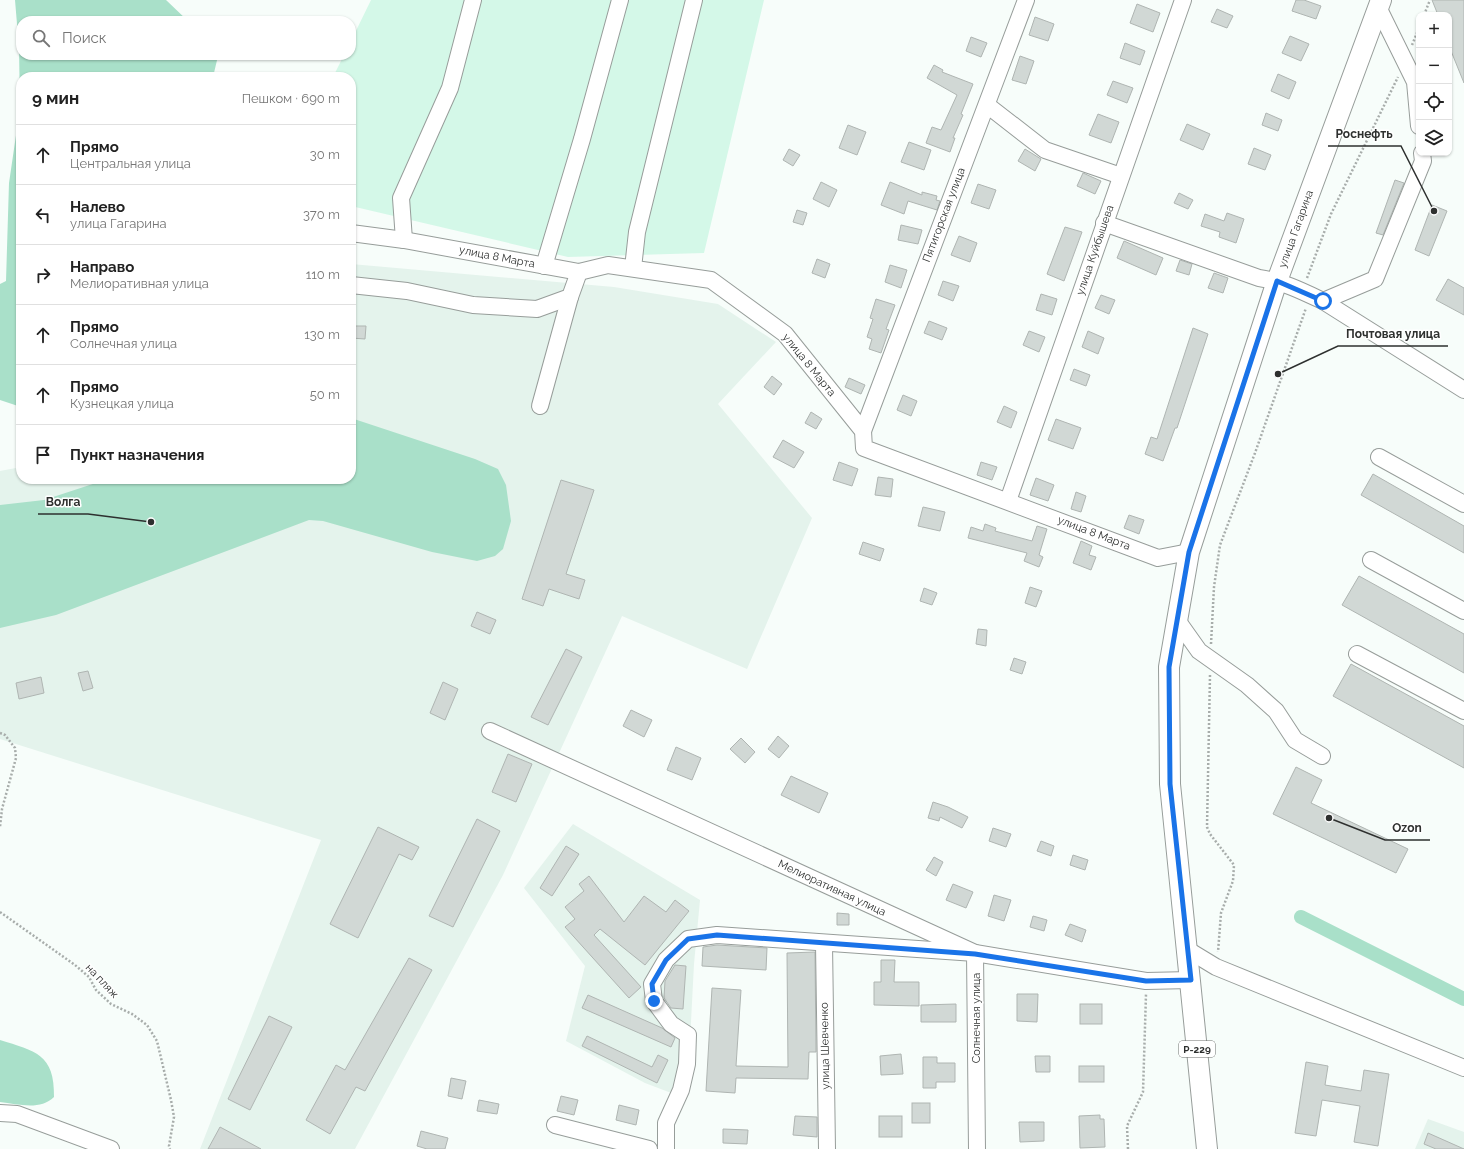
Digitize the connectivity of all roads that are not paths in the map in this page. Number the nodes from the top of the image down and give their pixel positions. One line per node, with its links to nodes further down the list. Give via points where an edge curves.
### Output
1 (472, 0): 13 (street, via 450,88 401,198)
2 (620, 0): 14 (street)
3 (694, 0): 15 (street, via 637,232)
4 (1026, 0): 7 (street, Пятигорская улица)
5 (1183, 0): 10 (street, улица Куйбышева)
6 (1380, 4): 8 (street, via 1415,82); 17 (main road, улица Гагарина / Р-229)
7 (987, 105): 10 (street, via 1045,150); 23 (street, Пятигорская улица)
8 (1418, 120)
9 (1422, 156): 20 (street, via 1423,162 1375,279)
10 (1120, 176): 11 (street, улица Куйбышева)
11 (1104, 223): 17 (street, via 1259,278); 25 (street, улица Куйбышева)
12 (356, 234): 13 (street, улица 8 Марта)
13 (404, 240): 14 (street, улица 8 Марта)
14 (544, 266): 16 (street, улица 8 Марта)
15 (632, 268): 16 (street, улица 8 Марта, via 608,265); 23 (street, улица 8 Марта, via 711,280 785,334)
16 (579, 272): 19 (street)
17 (1277, 281): 20 (street); 27 (main road, улица Гагарина / Р-229)
18 (356, 285): 19 (street, via 407,290 473,305 536,309)
19 (570, 297): 22 (street)
20 (1323, 301): 21 (street)
21 (1464, 390)
22 (540, 406)
23 (863, 431): 25 (street, улица 8 Марта, via 864,448)
24 (1379, 458): 26 (street)
25 (1008, 501): 27 (street, улица 8 Марта, via 1158,558)
26 (1464, 504)
27 (1189, 552): 30 (main road, улица Гагарина / Р-229)
28 (1371, 560): 29 (street)
29 (1464, 611)
30 (1177, 620): 34 (street, via 1199,651 1247,685 1276,711 1295,740); 36 (main road, улица Гагарина / Р-229, via 1169,667 1170,784)
31 (1357, 654): 32 (street)
32 (1464, 711)
33 (490, 731): 37 (street, Мелиоративная улица)
34 (1322, 756)
35 (824, 944): 37 (street); 44 (street, via 717,935 688,939 666,960 652,984 654,1001 671,1024 688,1035 687,1064 681,1090 666,1123); 45 (street, улица Шевченко)
36 (1188, 950): 38 (main road, улица Гагарина / Р-229); 39 (street, via 1216,967)
37 (975, 954): 38 (street, Мелиоративная улица, via 1146,981); 46 (street, Солнечная улица)
38 (1191, 980): 47 (main road, улица Гагарина / Р-229)
39 (1464, 1068)
40 (0, 1113): 42 (street, via 17,1114)
41 (555, 1125): 43 (street)
42 (111, 1149)
43 (649, 1149)
44 (666, 1149)
45 (827, 1149)
46 (977, 1149)
47 (1207, 1149)

